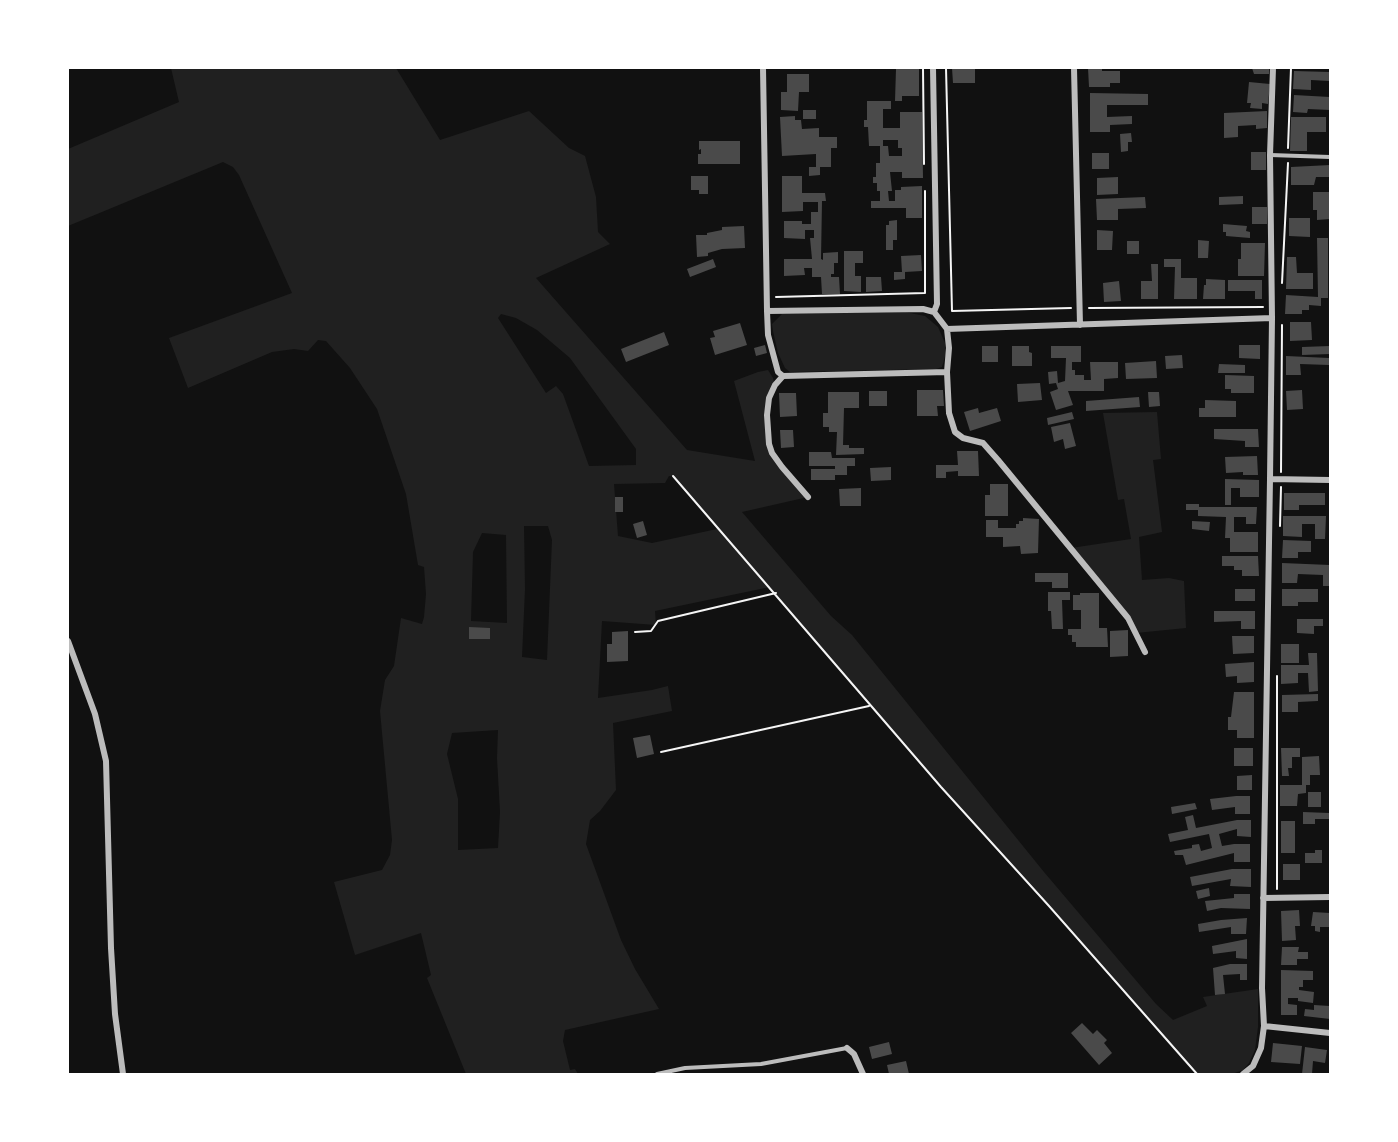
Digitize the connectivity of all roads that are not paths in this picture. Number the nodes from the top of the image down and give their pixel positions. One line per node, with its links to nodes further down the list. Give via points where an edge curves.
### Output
1 (763, 68): 7 (street)
2 (933, 68): 8 (street, via 937,304)
3 (1074, 68): 10 (street)
4 (1273, 68): 5 (street)
5 (1270, 155): 6 (lane); 9 (street)
6 (1330, 157)
7 (767, 311): 8 (street, via 912,308); 13 (street, via 768,335 778,372)
8 (934, 312): 11 (street)
9 (1272, 318): 10 (street); 14 (street)
10 (1080, 325): 11 (street)
11 (948, 329): 12 (street)
12 (947, 372): 13 (street); 18 (street, via 949,413 955,432 982,443 998,460 1128,618)
13 (783, 376): 16 (street, via 774,385 770,398 769,444 782,467)
14 (1270, 479): 15 (street); 20 (street)
15 (1330, 480)
16 (808, 497)
17 (68, 641): 24 (street, via 95,714 106,761 115,1014)
18 (1145, 652)
19 (1330, 897): 20 (street)
20 (1263, 898): 21 (street)
21 (1264, 1026): 22 (street); 27 (street, via 1261,1048 1253,1066)
22 (1330, 1033)
23 (847, 1048): 25 (lane, via 761,1064 685,1068); 26 (street)
24 (123, 1074)
25 (657, 1074)
26 (863, 1074)
27 (1243, 1074)

